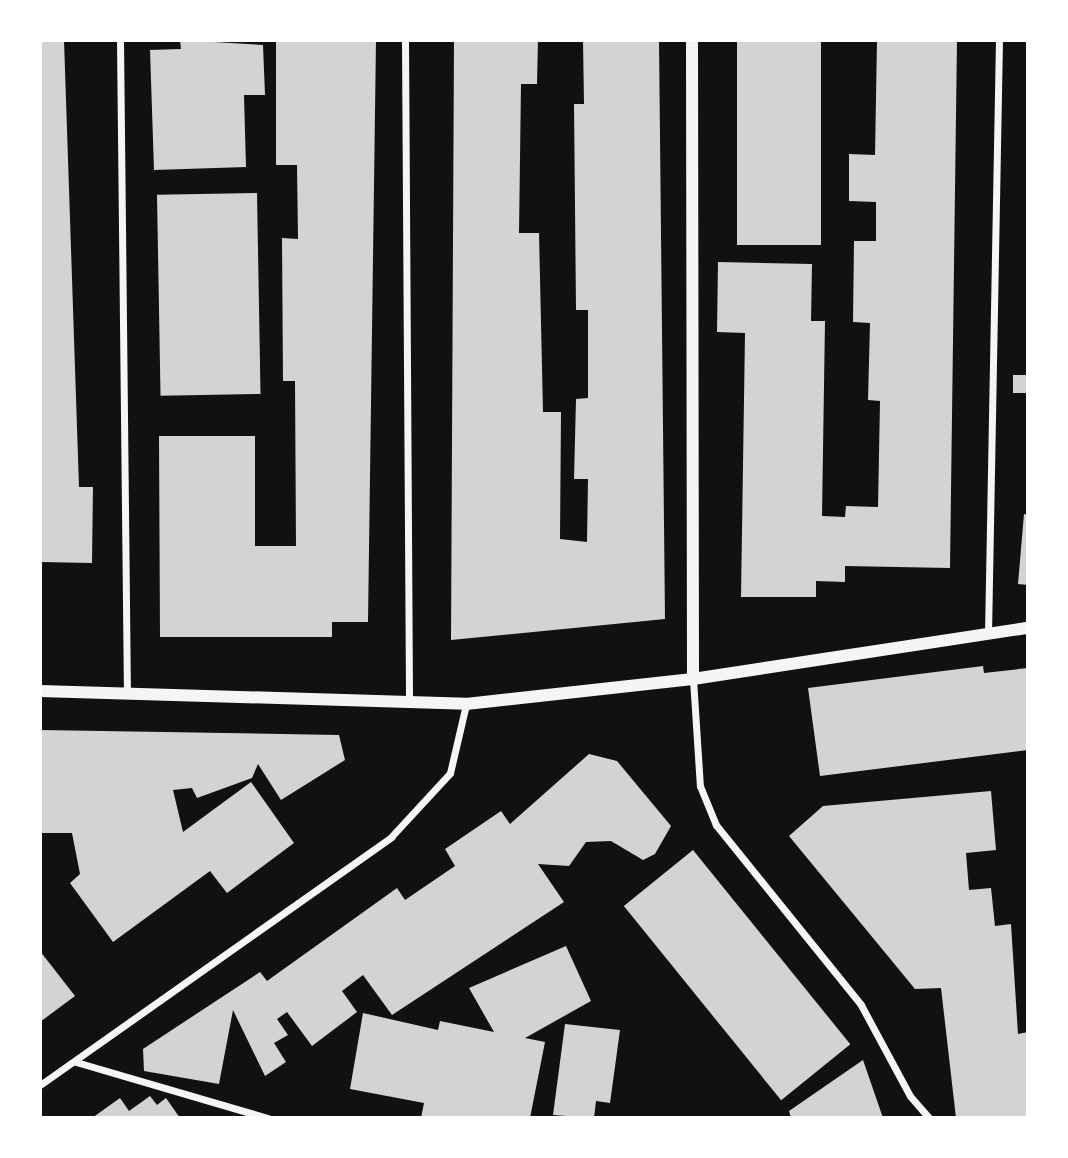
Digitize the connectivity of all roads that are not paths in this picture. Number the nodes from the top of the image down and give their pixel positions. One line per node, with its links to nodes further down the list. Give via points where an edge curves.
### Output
1 (120, 40): 9 (street)
2 (405, 40): 11 (street)
3 (692, 40): 7 (street)
4 (999, 40): 6 (street)
5 (1028, 628): 6 (street)
6 (988, 634): 7 (street)
7 (692, 679): 10 (street); 14 (street, via 700,786 716,825 861,1005)
8 (40, 691): 9 (street)
9 (127, 695): 11 (street)
10 (466, 704): 11 (street); 12 (street, via 441,789 391,836)
11 (409, 705)
12 (75, 1062): 13 (street); 15 (street)
13 (40, 1085)
14 (925, 1117)
15 (268, 1118)

